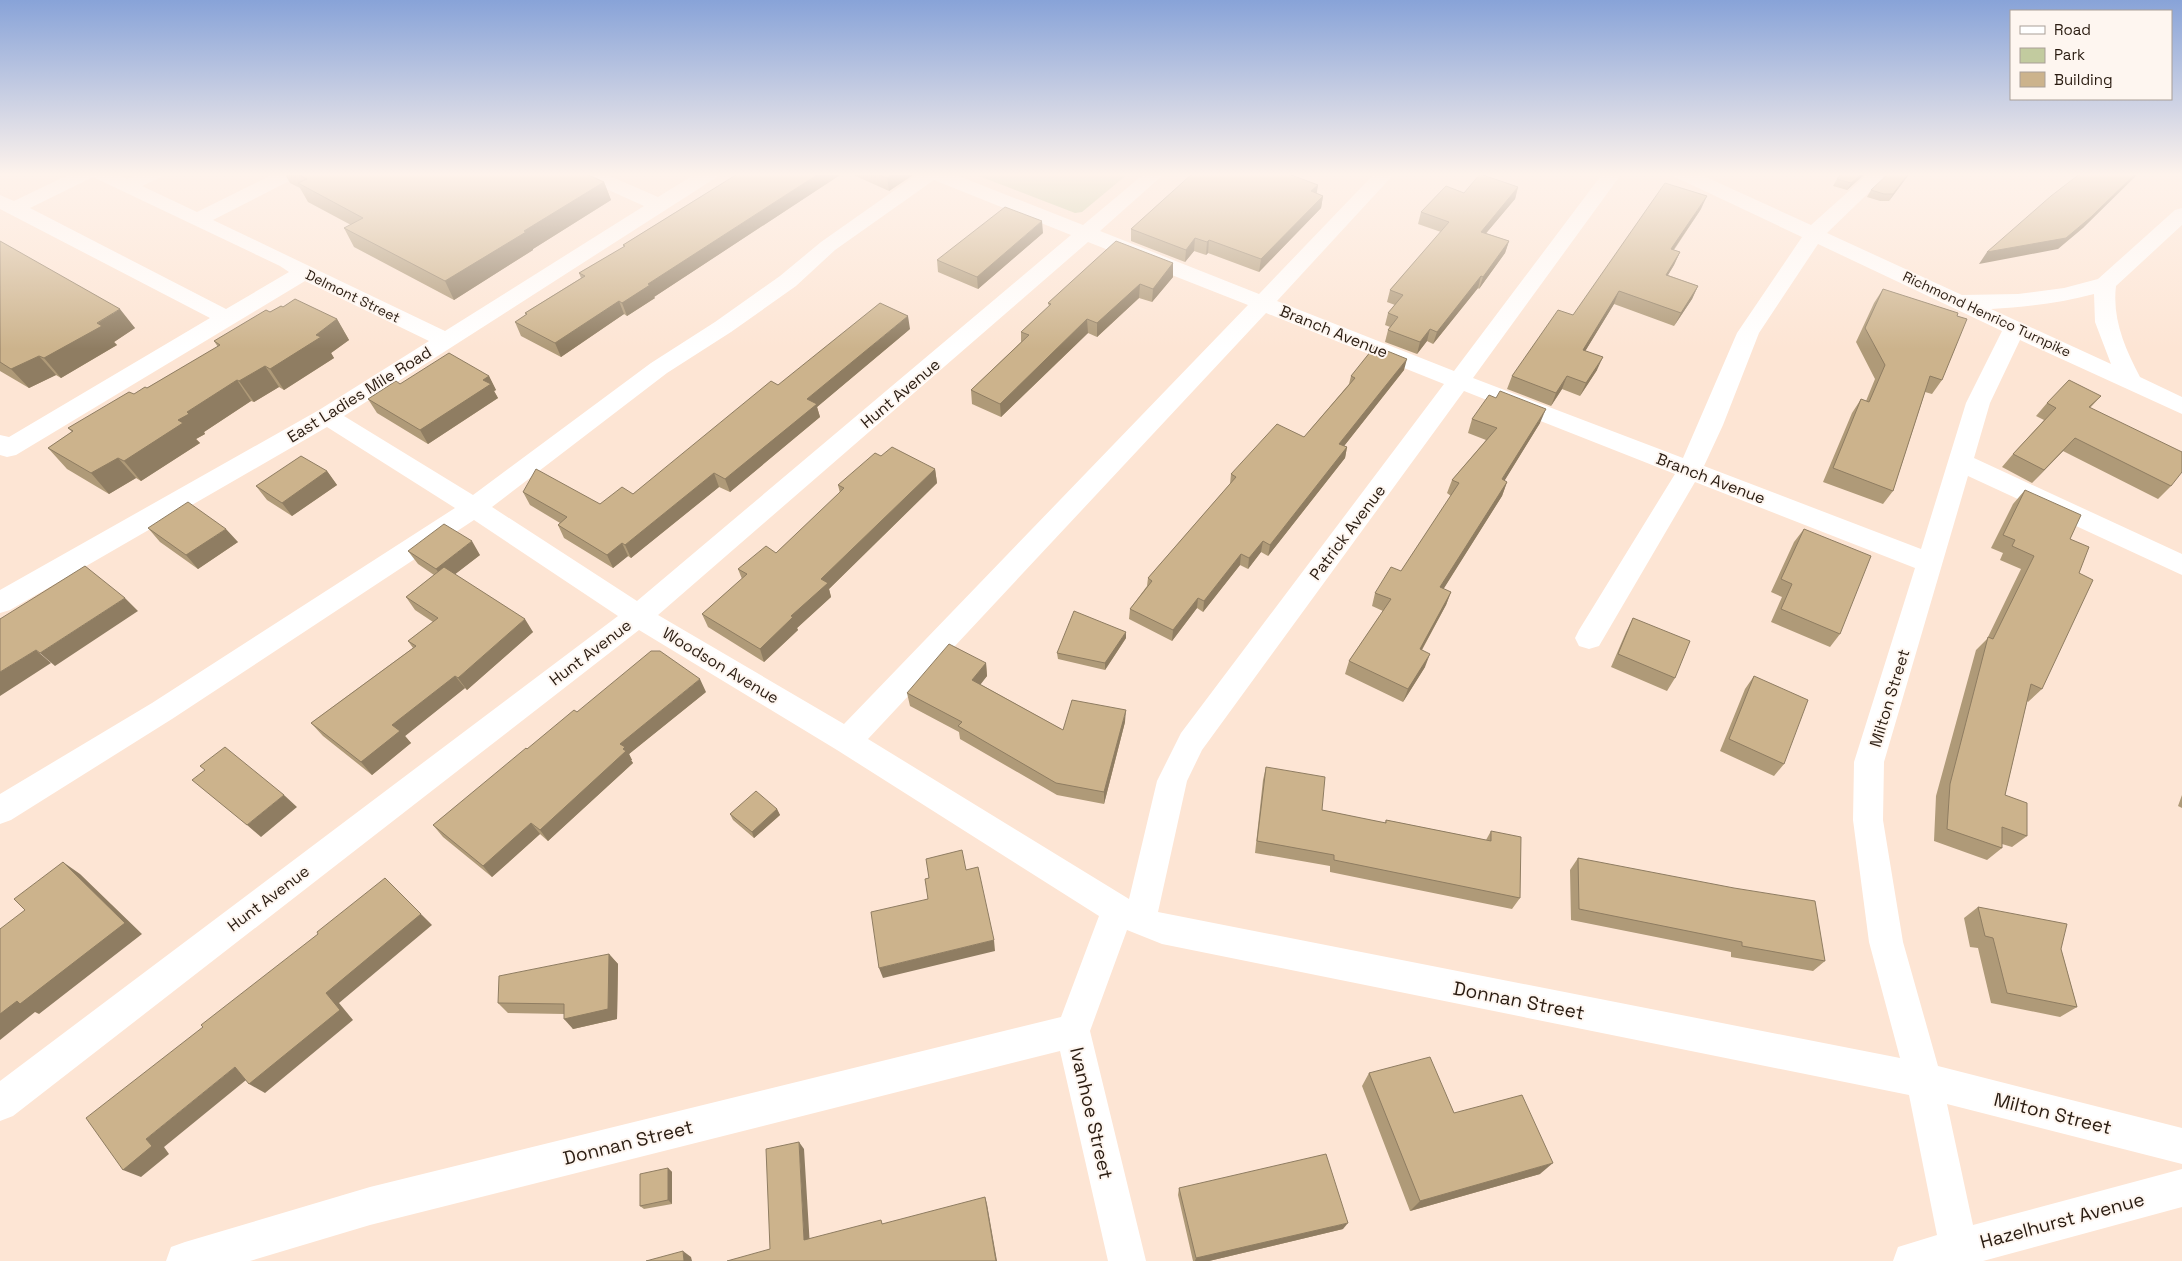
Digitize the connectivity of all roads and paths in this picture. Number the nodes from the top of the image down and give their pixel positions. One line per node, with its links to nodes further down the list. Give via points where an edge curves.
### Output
1 (61, 232): 17 (street)
2 (225, 232): 13 (street, Delmont Street)
3 (616, 232): 19 (street, East Ladies Mile Road)
4 (848, 232): 27 (street, via 780,286 659,368)
5 (1085, 232): 11 (street, Branch Avenue)
6 (1331, 232): 16 (street)
7 (1569, 232): 20 (street, Patrick Avenue)
8 (1809, 232): 12 (street, Richmond Henrico Turnpike)
9 (1816, 232): 12 (street)
10 (2163, 232): 14 (street)
11 (1088, 233): 16 (street, Branch Avenue); 31 (street, Hunt Avenue)
12 (1814, 234): 15 (street, Richmond Henrico Turnpike); 26 (street, via 1748,333)
13 (304, 272): 17 (street); 19 (street, Delmont Street)
14 (2106, 284): 15 (street, via 2064,295 2018,301); 21 (street, via 2103,298 2105,315 2113,345)
15 (1956, 299): 18 (street, Richmond Henrico Turnpike)
16 (1265, 303): 20 (street, Branch Avenue); 33 (street)
17 (227, 318): 24 (street, via 8,449)
18 (2015, 328): 21 (street, Richmond Henrico Turnpike); 25 (street, Milton Street, via 1978,402)
19 (445, 340): 23 (street, East Ladies Mile Road)
20 (1459, 381): 26 (street, Branch Avenue); 35 (street, Patrick Avenue, via 1191,742 1172,781)
21 (2131, 382): 22 (street, Richmond Henrico Turnpike)
22 (2182, 406)
23 (327, 416): 27 (street, Woodson Avenue); 30 (street, East Ladies Mile Road)
24 (0, 444)
25 (1960, 462): 28 (street, Milton Street); 29 (street)
26 (1690, 470): 28 (street, Branch Avenue); 32 (street)
27 (474, 508): 31 (street, Woodson Avenue); 34 (street, via 162,711)
28 (1930, 563): 37 (street, Milton Street, via 1869,762 1868,820 1886,942)
29 (2182, 565)
30 (0, 603)
31 (638, 616): 33 (street, Woodson Avenue); 38 (street, Hunt Avenue)
32 (1589, 638)
33 (847, 741): 35 (street, Woodson Avenue)
34 (0, 810)
35 (1129, 915): 36 (street, Ivanhoe Street); 37 (street, Donnan Street, via 1162,929)
36 (1073, 1031): 42 (street, Donnan Street, via 370,1206); 43 (street, Ivanhoe Street)
37 (1924, 1080): 39 (street, Milton Street); 41 (street, Milton Street)
38 (0, 1103)
39 (2182, 1146)
40 (2182, 1188): 41 (street, Hazelhurst Avenue)
41 (1959, 1248): 44 (street, Hazelhurst Avenue)
42 (186, 1261)
43 (1127, 1261)
44 (1912, 1261)

